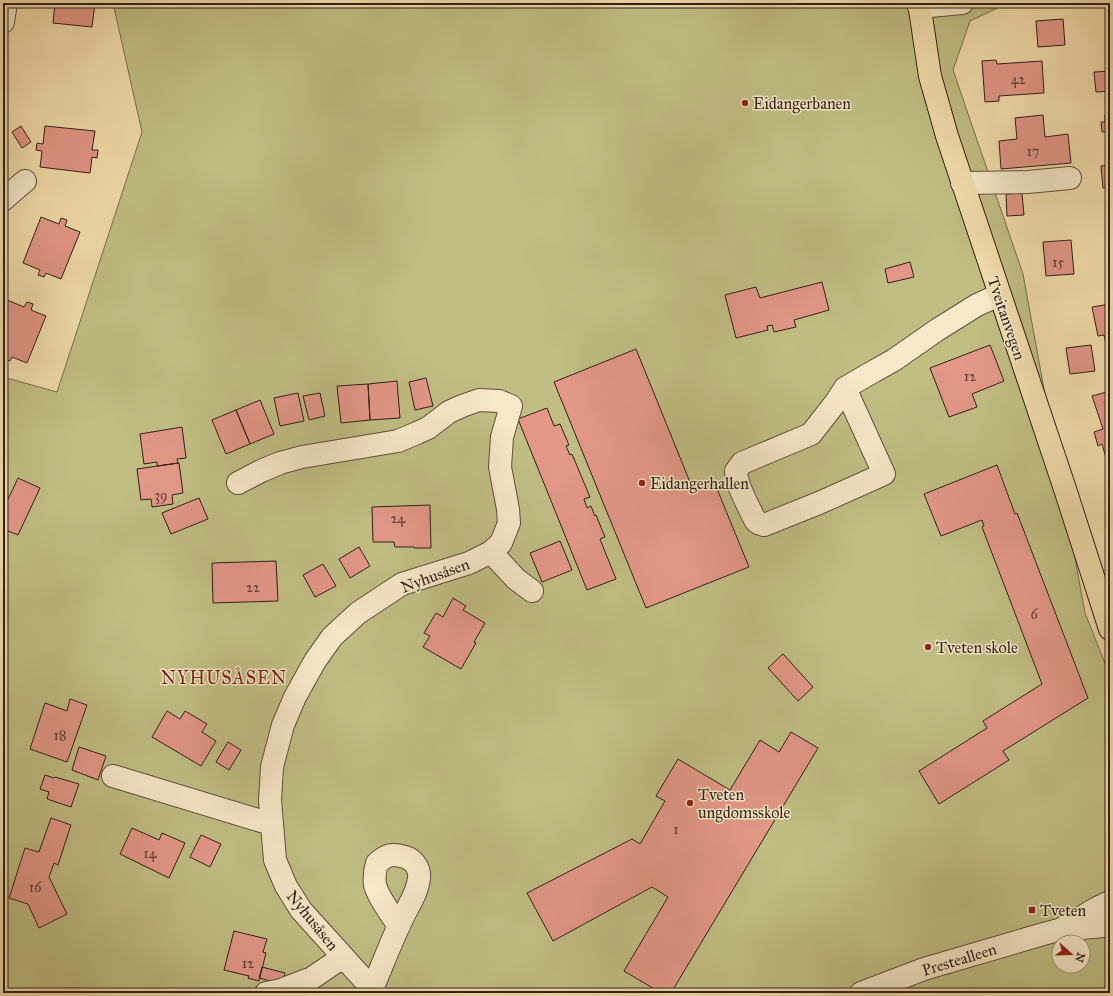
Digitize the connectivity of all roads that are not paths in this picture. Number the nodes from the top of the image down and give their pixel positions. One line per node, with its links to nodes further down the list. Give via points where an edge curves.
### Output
1 (6, 3): 4 (street)
2 (962, 3): 3 (street)
3 (919, 5): 7 (main road, Tveitanvegen, via 930,76)
4 (3, 22)
5 (1070, 178): 7 (street, via 1028,182)
6 (25, 181): 8 (street)
7 (962, 183): 9 (main road, Tveitanvegen)
8 (3, 200)
9 (1000, 295): 10 (street, via 977,305 894,360); 14 (main road, Tveitanvegen)
10 (845, 388): 10 (street, via 811,434 746,460 736,471 745,498 758,523 764,525 884,474)
11 (238, 483): 12 (street, Nyhusåsen, via 280,463 302,457 398,441 428,428 449,412 462,406 479,400 499,401 511,406 502,437 500,467 509,523 501,543)
12 (491, 552): 13 (street, via 516,579); 16 (street, Nyhusåsen, via 469,563 402,584 358,613 332,637 295,697 284,726 272,768)
13 (532, 591)
14 (1110, 629)
15 (113, 776): 16 (street)
16 (271, 824): 21 (street, Nyhusåsen, via 275,860 286,886 301,910)
17 (1110, 902): 20 (street, Prestealleen)
18 (1110, 925): 20 (street, Prestealleen)
19 (399, 926): 22 (street)
20 (1058, 930): 24 (street, Prestealleen, via 924,969)
21 (343, 957): 22 (street, Nyhusåsen); 23 (street, via 312,978)
22 (374, 991)
23 (266, 993)
24 (861, 993)

